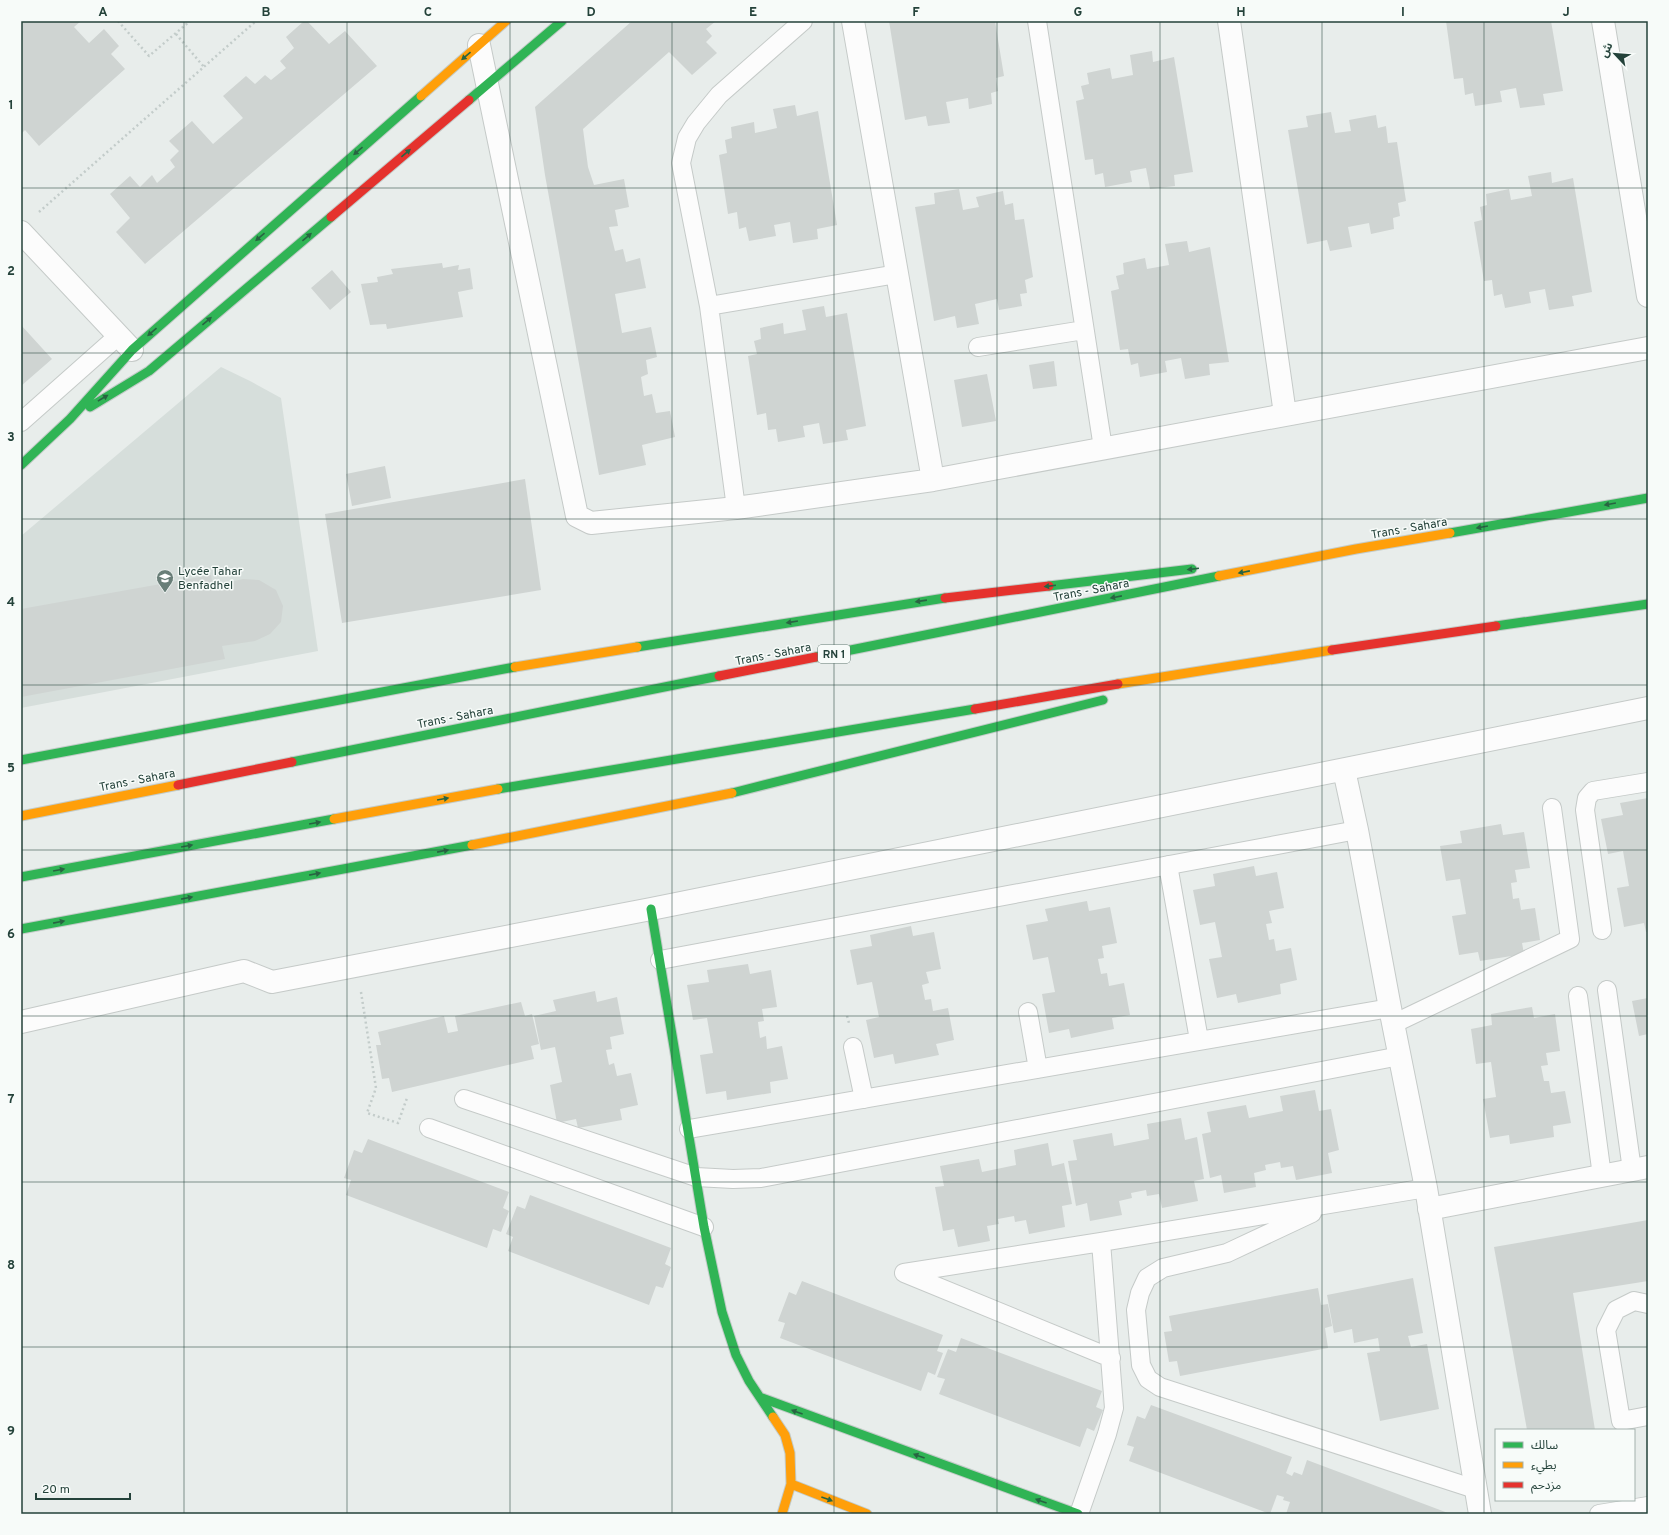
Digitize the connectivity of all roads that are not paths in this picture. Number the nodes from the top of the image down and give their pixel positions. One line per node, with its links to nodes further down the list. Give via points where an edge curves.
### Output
1 (506, 21): 8 (main road)
2 (562, 21): 9 (main road)
3 (803, 21): 13 (lane, via 719,95 687,138 681,163)
4 (853, 21): 11 (street)
5 (1037, 21): 14 (lane)
6 (1229, 21): 18 (street)
7 (1603, 21): 12 (street)
8 (478, 45): 9 (street); 15 (main road, one-way to 15)
9 (486, 85): 19 (main road, one-way to 9, via 149,371); 25 (street, via 577,516 591,523)
10 (21, 232): 15 (street)
11 (897, 274): 13 (lane); 23 (street)
12 (1648, 296)
13 (709, 306): 25 (lane)
14 (1084, 330): 16 (lane); 21 (lane)
15 (125, 343): 19 (main road); 20 (lane)
16 (978, 347)
17 (1648, 348): 18 (street)
18 (1285, 414): 21 (street)
19 (70, 419): 22 (main road)
20 (21, 422)
21 (1103, 448): 23 (street)
22 (21, 465)
23 (933, 480): 25 (street)
24 (1648, 498): 26 (main road, Trans - Sahara / RN 1, one-way to 26)
25 (736, 508)
26 (1356, 550): 27 (main road); 40 (main road, Trans - Sahara / RN 1, one-way to 40)
27 (1230, 564)
28 (1198, 568): 36 (main road, one-way to 36, via 914,602 492,671)
29 (1648, 604): 30 (main road)
30 (1638, 606): 31 (main road); 32 (main road)
31 (1648, 607)
32 (1268, 659): 33 (main road); 43 (main road, one-way to 32, via 460,796)
33 (1153, 688)
34 (1115, 698): 45 (main road, one-way to 34, via 731,793)
35 (1648, 708): 37 (street)
36 (21, 760)
37 (1344, 770): 41 (street); 44 (street)
38 (1648, 782): 46 (lane, via 1593,791 1587,798 1585,810)
39 (1552, 808): 51 (lane, via 1570,940)
40 (21, 816)
41 (1357, 830): 42 (lane); 51 (street)
42 (1168, 864): 47 (lane); 53 (lane)
43 (21, 877)
44 (651, 909): 47 (main road); 52 (street, via 272,982 244,971)
45 (21, 929)
46 (1602, 930)
47 (660, 960): 60 (main road)
48 (1607, 990): 61 (lane)
49 (1578, 996): 62 (lane)
50 (1028, 1012): 56 (lane)
51 (1391, 1016): 53 (lane); 55 (street)
52 (21, 1022)
53 (1199, 1040): 56 (lane)
54 (853, 1047): 58 (lane)
55 (1400, 1056): 63 (lane, via 761,1178); 64 (street)
56 (1038, 1069): 58 (lane)
57 (464, 1099): 63 (lane)
58 (864, 1099): 60 (lane)
59 (429, 1128): 67 (lane)
60 (689, 1129): 63 (main road)
61 (1640, 1169): 62 (street)
62 (1602, 1176): 66 (street)
63 (696, 1177): 67 (main road)
64 (1426, 1188): 65 (lane); 66 (street)
65 (1334, 1203): 68 (lane); 74 (lane, via 1227,1252 1163,1268 1146,1278 1136,1310 1141,1365 1148,1379 1160,1387)
66 (1429, 1209): 74 (street)
67 (704, 1227): 71 (main road, via 722,1312 736,1355 749,1381)
68 (1101, 1242): 70 (lane); 70 (lane, via 904,1273)
69 (1648, 1304): 72 (lane, via 1634,1301 1616,1310 1606,1330 1621,1421)
70 (1111, 1358): 78 (lane, via 1114,1408)
71 (762, 1398): 73 (main road, via 785,1435 790,1453); 78 (main road, one-way to 71)
72 (1648, 1416)
73 (791, 1484): 76 (main road); 77 (main road, one-way to 77)
74 (1475, 1489): 79 (street)
75 (1648, 1506): 80 (lane)
76 (782, 1514)
77 (867, 1514)
78 (1078, 1514)
79 (1480, 1514)
80 (1599, 1514)

